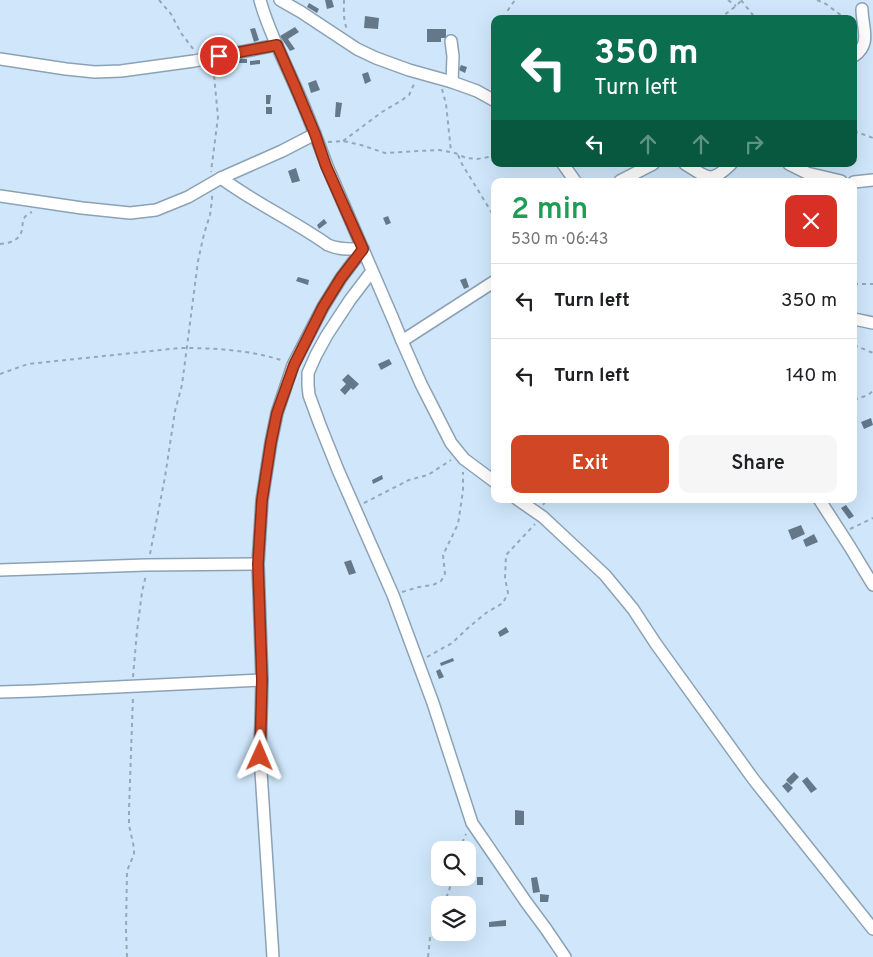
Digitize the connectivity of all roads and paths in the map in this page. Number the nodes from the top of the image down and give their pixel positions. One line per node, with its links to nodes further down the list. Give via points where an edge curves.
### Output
1 (158, 0): 20 (path, via 172,14 181,34)
2 (260, 0): 17 (street)
3 (280, 0): 21 (street, via 357,49)
4 (344, 0): 15 (path)
5 (515, 0): 11 (path)
6 (728, 0): 9 (path)
7 (742, 0): 9 (path); 13 (path)
8 (817, 0): 14 (path)
9 (736, 6): 12 (path)
10 (862, 9): 18 (street, via 865,40)
11 (508, 15)
12 (724, 15)
13 (753, 15)
14 (841, 15)
15 (348, 31)
16 (451, 42): 23 (street)
17 (277, 45): 20 (street); 26 (street)
18 (857, 54)
19 (0, 59): 20 (street, via 96,72)
20 (200, 60): 43 (path, via 214,75 216,85 218,117 212,165)
21 (423, 74): 22 (street); 28 (path, via 408,95)
22 (438, 78): 23 (street); 29 (path, via 446,104)
23 (452, 82): 24 (street)
24 (491, 99)
25 (857, 132): 27 (path)
26 (317, 138): 28 (path); 43 (street); 49 (street)
27 (873, 138)
28 (343, 141): 29 (path, via 385,153)
29 (451, 152): 30 (path)
30 (458, 155): 31 (path, via 476,159); 47 (path)
31 (491, 157)
32 (565, 167): 37 (street)
33 (647, 167): 38 (street)
34 (691, 167): 39 (street)
35 (728, 167): 40 (street)
36 (796, 167): 41 (street)
37 (573, 178)
38 (626, 178)
39 (709, 178)
40 (709, 178)
41 (830, 178)
42 (873, 180): 44 (street)
43 (216, 181): 46 (street, via 156,210 130,213); 49 (street, via 239,191 333,248); 58 (path, via 198,261)
44 (857, 182)
45 (0, 196): 46 (street)
46 (47, 203): 48 (path, via 26,215 20,236)
47 (491, 211)
48 (0, 244)
49 (363, 249): 50 (street); 60 (street, via 323,307)
50 (372, 271): 56 (street); 68 (street, via 350,300 308,372 309,395)
51 (491, 284): 56 (street)
52 (857, 284): 53 (path)
53 (873, 284)
54 (857, 319): 55 (street)
55 (873, 322)
56 (402, 341): 64 (street, via 451,443)
57 (857, 346): 59 (path)
58 (186, 348): 60 (path, via 264,356); 61 (path, via 28,364); 73 (path, via 160,508)
59 (873, 353)
60 (294, 365): 72 (street, via 277,413 271,442 262,500)
61 (0, 374)
62 (873, 390): 63 (path)
63 (857, 399)
64 (462, 457): 65 (street); 68 (path); 76 (path, via 463,491 458,524 442,555 445,574 433,585)
65 (491, 479)
66 (522, 503): 69 (street)
67 (822, 503): 71 (street)
68 (355, 507): 76 (street)
69 (542, 518): 77 (path, via 506,555 508,593 503,603 468,627 452,643); 83 (street, via 605,575 628,602 754,780)
70 (873, 518): 71 (path)
71 (841, 533): 75 (street)
72 (258, 564): 73 (street); 78 (street)
73 (146, 565): 74 (street); 79 (path)
74 (0, 570)
75 (873, 586)
76 (393, 595): 77 (street)
77 (417, 661): 81 (street)
78 (262, 680): 79 (street); 86 (street, via 260,756)
79 (133, 687): 80 (street); 85 (path, via 129,825 134,854 127,871)
80 (0, 692)
81 (472, 823): 82 (path); 88 (street)
82 (462, 841)
83 (873, 929)
84 (431, 936): 87 (path)
85 (127, 957)
86 (273, 957)
87 (428, 957)
88 (565, 957)

